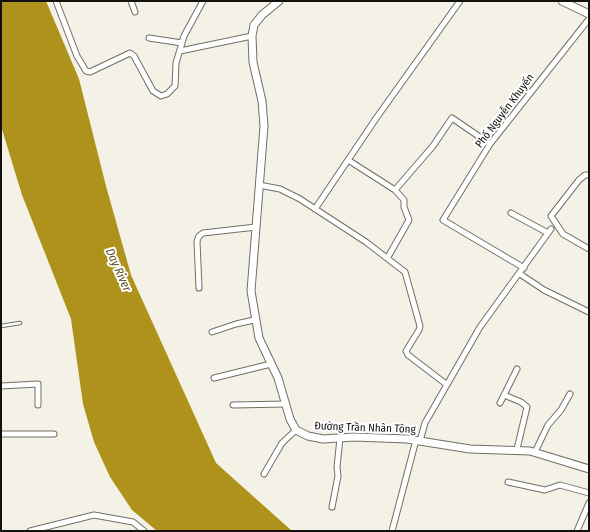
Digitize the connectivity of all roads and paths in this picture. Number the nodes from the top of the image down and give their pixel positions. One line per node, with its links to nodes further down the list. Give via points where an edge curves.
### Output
1 (56, 1): 13 (street, via 78,56 88,72 130,53 153,90 161,96 175,86 176,63)
2 (131, 1): 7 (street)
3 (204, 1): 12 (street)
4 (280, 1): 10 (street, via 254,25)
5 (460, 1): 15 (street)
6 (562, 1): 8 (street)
7 (135, 12)
8 (589, 14)
9 (589, 20): 14 (street, Phố Nguyễn Khuyến)
10 (252, 36): 13 (street); 17 (street, via 253,62 262,101 264,126)
11 (150, 38): 12 (street)
12 (182, 43): 13 (street)
13 (180, 51)
14 (490, 144): 18 (street, via 452,118 433,146); 24 (street, Phố Nguyễn Khuyến, via 443,220)
15 (348, 160): 18 (street); 19 (street)
16 (589, 175): 22 (street, via 580,180 551,216 563,234)
17 (259, 185): 19 (street, via 280,189); 21 (street)
18 (394, 190): 23 (street, via 404,200 409,220)
19 (315, 209): 23 (street)
20 (511, 212): 24 (street, via 549,231)
21 (256, 227): 26 (street, via 203,232 199,236); 28 (street, via 251,291)
22 (589, 249)
23 (388, 258): 35 (street, via 405,272 420,326 406,351)
24 (524, 268): 25 (street)
25 (520, 274): 27 (street, via 544,290); 35 (street, via 480,328)
26 (199, 288)
27 (589, 312)
28 (254, 320): 31 (street); 32 (street, via 259,338)
29 (20, 323): 30 (lane)
30 (1, 326)
31 (212, 332)
32 (272, 364): 34 (street); 40 (street)
33 (517, 369): 38 (street)
34 (214, 378)
35 (446, 384): 47 (street, via 424,423)
36 (1, 386): 41 (street, via 38,384)
37 (570, 394): 49 (street, via 548,425)
38 (504, 395): 39 (street); 48 (street, via 527,407)
39 (500, 403)
40 (286, 404): 42 (street); 43 (street)
41 (38, 405)
42 (232, 405)
43 (296, 430): 46 (street, Đường Trần Nhân Tông, via 308,436 324,439); 51 (street, via 282,443)
44 (1, 434): 45 (street)
45 (54, 434)
46 (340, 438): 47 (street, Đường Trần Nhân Tông); 55 (street, via 338,476)
47 (418, 441): 48 (street, Đường Trần Nhân Tông, via 470,449); 59 (street)
48 (517, 449): 49 (street, Đường Trần Nhân Tông)
49 (535, 452): 50 (street, Đường Trần Nhân Tông)
50 (589, 469)
51 (264, 474)
52 (508, 482): 53 (street, via 545,490 560,485)
53 (589, 493)
54 (589, 503): 60 (street)
55 (332, 507)
56 (42, 530): 57 (street); 58 (street, via 94,515 133,522)
57 (30, 531)
58 (144, 531)
59 (392, 531)
60 (577, 531)

